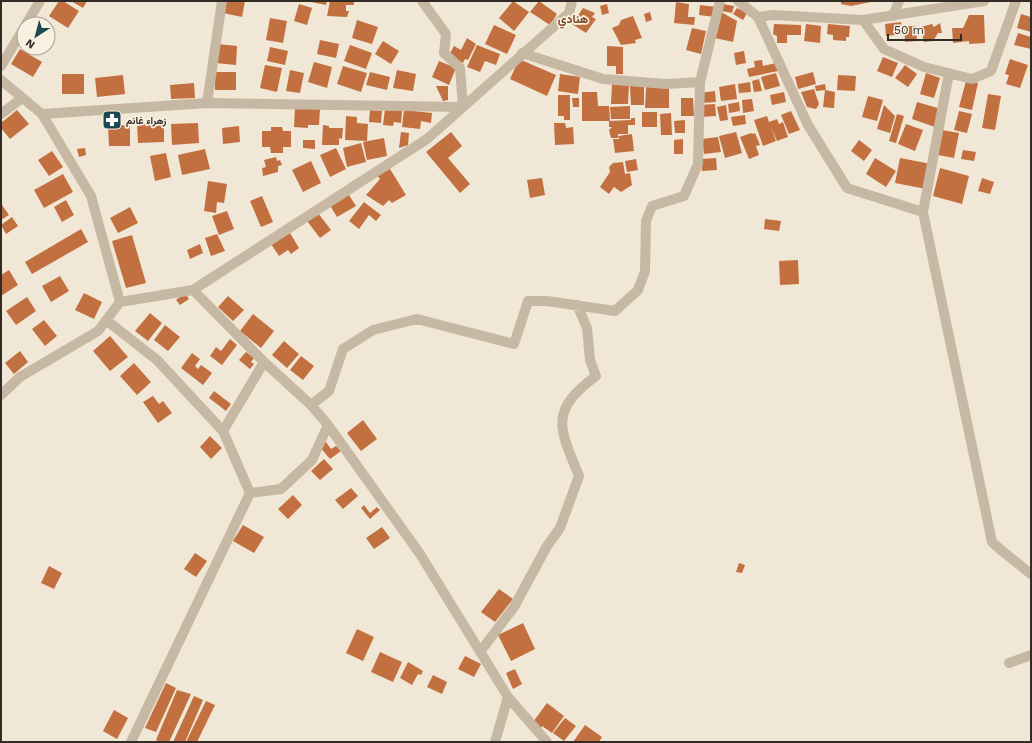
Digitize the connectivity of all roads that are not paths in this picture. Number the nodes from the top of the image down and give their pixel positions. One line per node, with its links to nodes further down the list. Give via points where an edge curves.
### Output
1 (40, 1): 10 (street)
2 (222, 1): 21 (street)
3 (422, 1): 22 (street, via 446,34 444,53 460,68)
4 (572, 1): 15 (street, via 569,12)
5 (720, 1): 19 (street)
6 (738, 1): 12 (street)
7 (899, 1): 11 (street)
8 (984, 1): 11 (street)
9 (1016, 1): 17 (street, via 991,71 972,79)
10 (31, 16)
11 (893, 16): 13 (street)
12 (758, 17): 13 (street, via 773,15); 25 (street, via 808,125 847,188)
13 (863, 20): 17 (street, via 884,49 924,67)
14 (16, 41): 16 (street)
15 (522, 53): 19 (street, via 603,79 666,84); 22 (street)
16 (1, 66)
17 (949, 73): 25 (street)
18 (1, 80): 20 (street)
19 (700, 82): 28 (street, via 698,164 684,196 652,206 646,221 645,271 638,290 615,311)
20 (22, 98): 23 (street); 24 (street)
21 (207, 103): 22 (street); 24 (street)
22 (463, 107): 26 (street, via 427,139)
23 (1, 114)
24 (42, 114): 27 (street, via 91,196)
25 (923, 212): 36 (street, via 992,542)
26 (193, 290): 27 (street); 30 (street)
27 (120, 302): 29 (street)
28 (577, 305): 32 (street, via 528,301 514,344 417,319 373,330 343,349 329,390); 37 (street, via 587,328 590,360 596,376 579,389 563,410 561,422 568,448 580,476 560,528 547,546 514,606)
29 (106, 320): 31 (street, via 98,331 20,378); 34 (street, via 157,360)
30 (264, 362): 32 (street); 34 (street)
31 (1, 395)
32 (311, 405): 33 (street)
33 (328, 425): 35 (street, via 312,460 281,488); 37 (street, via 420,554)
34 (223, 431): 35 (street)
35 (250, 493): 41 (street)
36 (1031, 574)
37 (480, 652): 40 (street)
38 (1031, 655): 39 (street)
39 (1009, 663)
40 (508, 698): 42 (street); 43 (street)
41 (131, 742)
42 (495, 742)
43 (547, 742)

